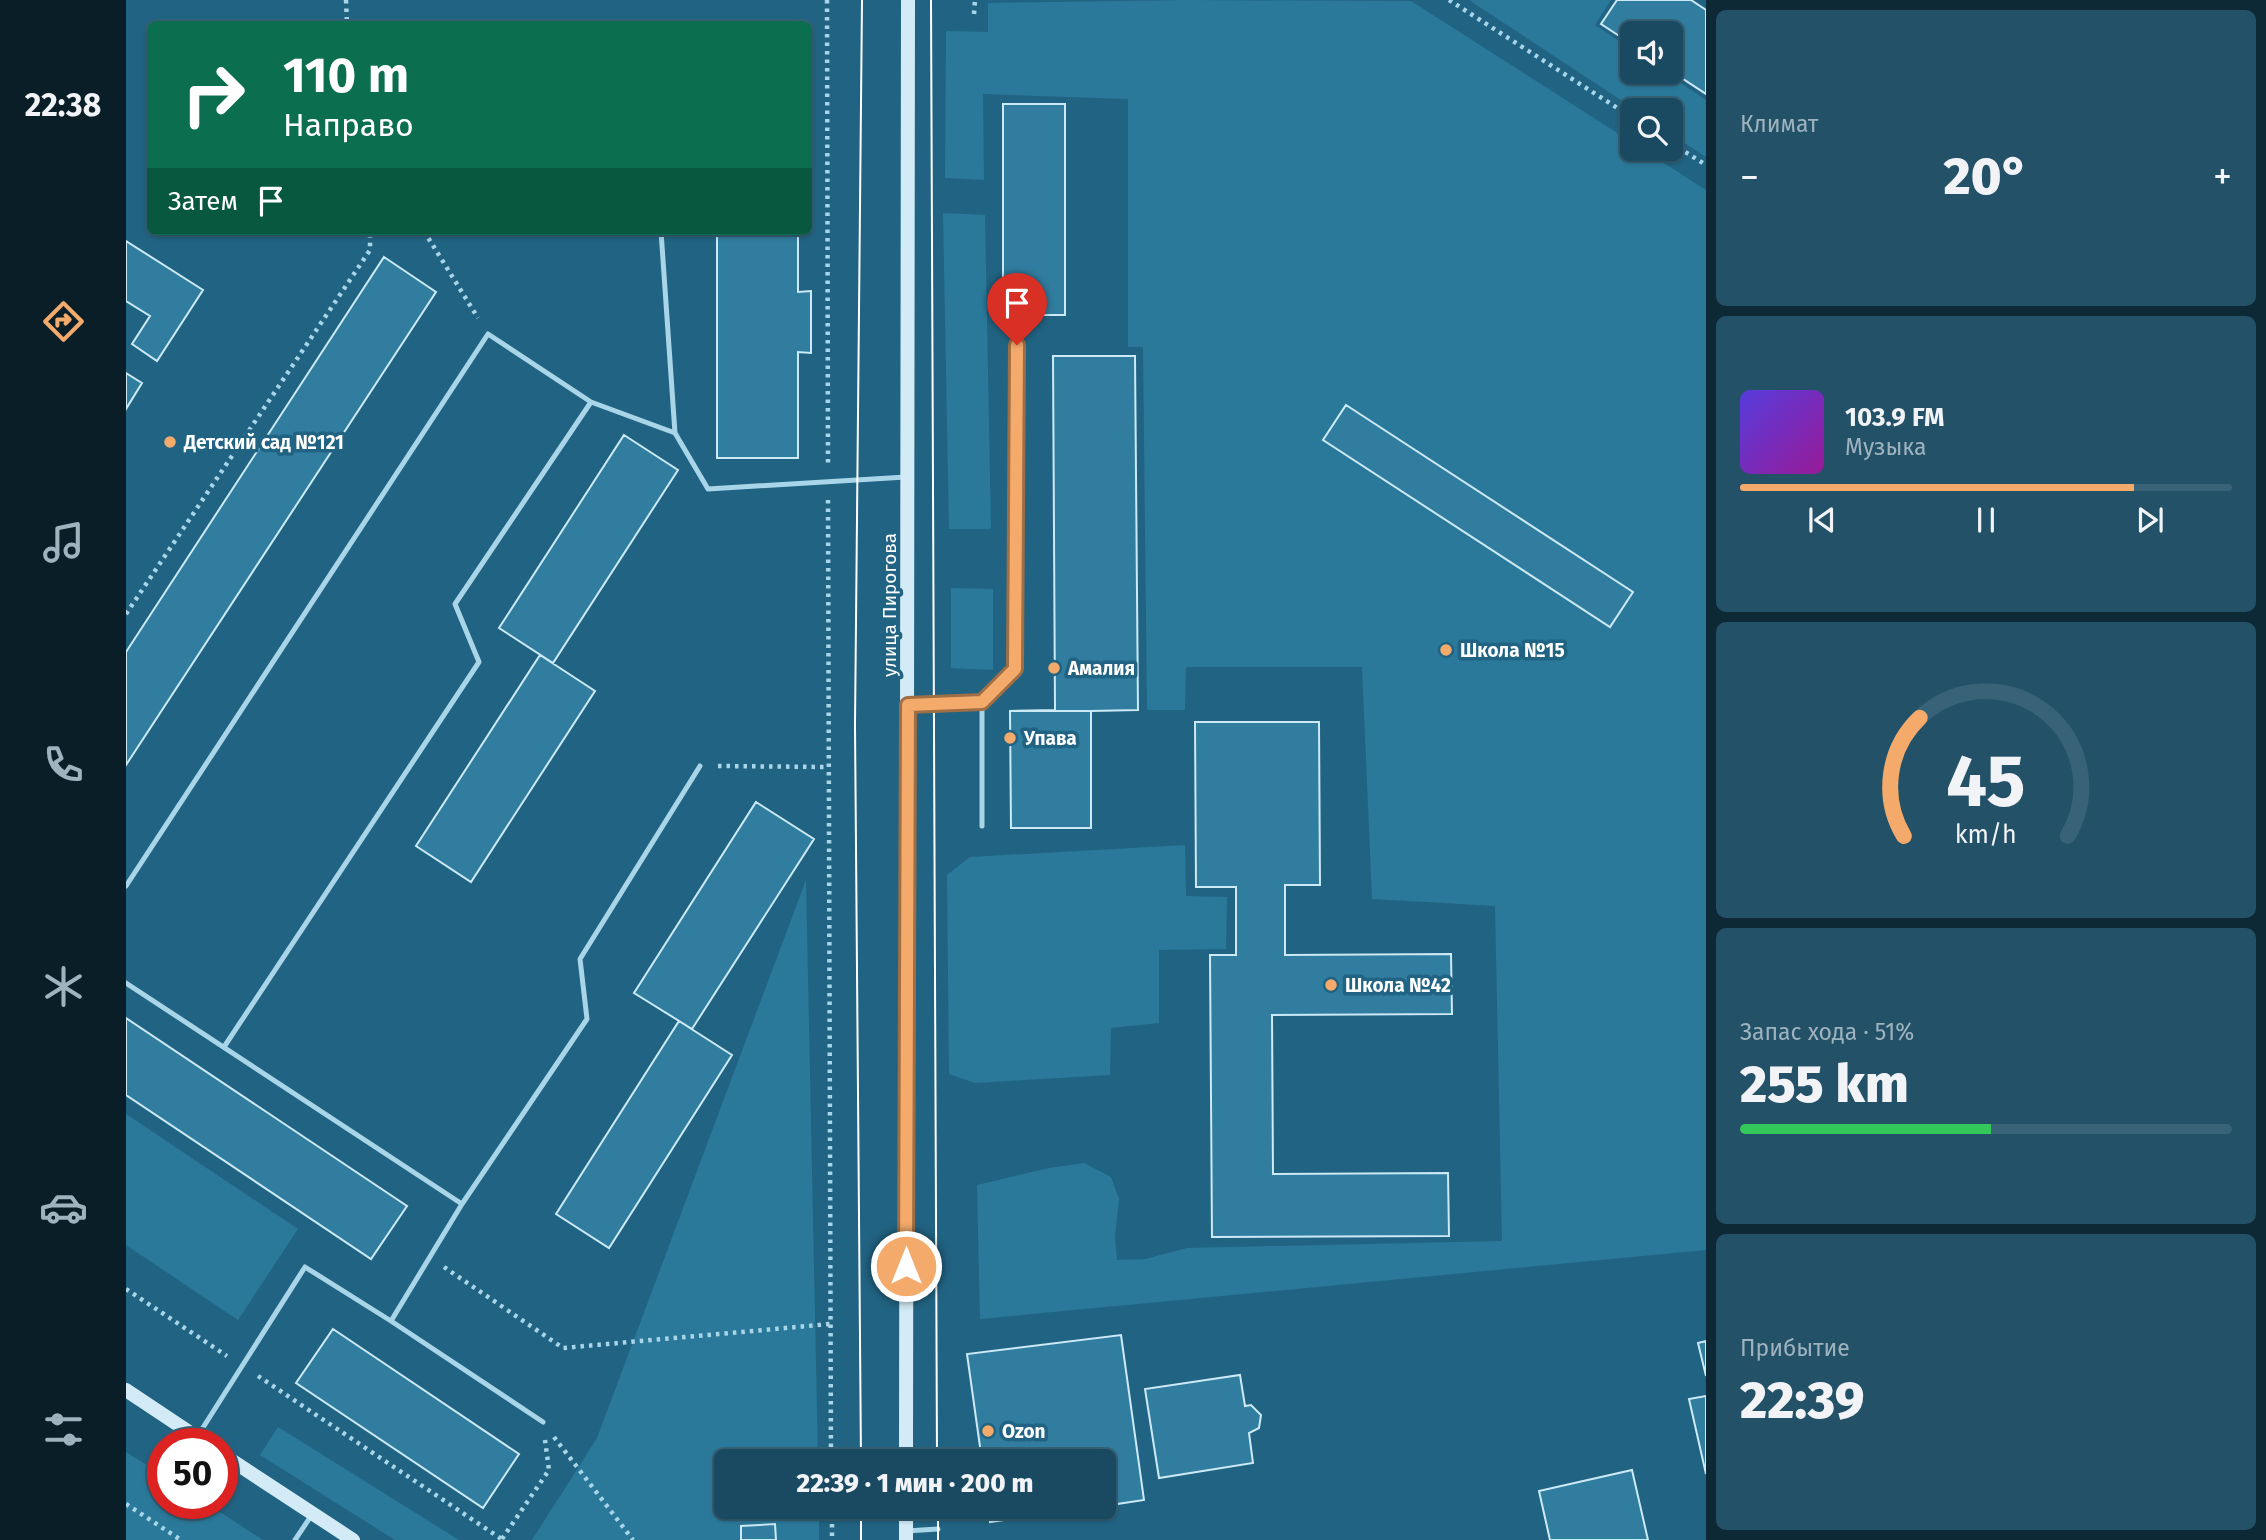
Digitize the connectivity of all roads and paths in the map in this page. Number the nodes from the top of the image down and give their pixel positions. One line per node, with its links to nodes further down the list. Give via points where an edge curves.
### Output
1 (346, 0): 7 (path)
2 (827, 0): 19 (path)
3 (908, 0): 18 (main road, улица Пирогова)
4 (975, 0): 6 (path)
5 (1449, 0): 8 (path)
6 (974, 14)
7 (347, 21)
8 (1620, 110)
9 (1683, 151): 10 (path)
10 (1706, 165)
11 (370, 235): 20 (path, via 370,250)
12 (426, 235): 14 (path)
13 (661, 235): 17 (lane)
14 (488, 334): 16 (lane); 26 (lane)
15 (1017, 345): 21 (lane, via 1015,669)
16 (591, 402): 17 (lane); 28 (lane, via 455,604 480,662)
17 (675, 433): 19 (lane, via 708,489)
18 (908, 477): 19 (lane); 22 (main road, улица Пирогова)
19 (828, 481): 24 (path)
20 (126, 614)
21 (982, 702): 22 (lane); 25 (lane)
22 (908, 705): 40 (main road, улица Пирогова)
23 (700, 766): 24 (path); 29 (lane, via 580,959 587,1019)
24 (828, 767): 33 (path)
25 (982, 826)
26 (126, 886)
27 (126, 983): 28 (lane)
28 (224, 1047): 29 (lane)
29 (462, 1204): 30 (lane)
30 (429, 1258): 32 (lane); 33 (path, via 563,1348)
31 (126, 1289): 34 (path)
32 (391, 1321): 34 (lane, via 305,1267); 36 (lane)
33 (830, 1324): 39 (path)
34 (242, 1366): 38 (lane); 47 (path)
35 (126, 1390): 37 (main road)
36 (543, 1422): 47 (path, via 549,1469); 51 (path)
37 (184, 1428)
38 (208, 1428)
39 (831, 1449)
40 (906, 1449)
41 (238, 1465): 43 (main road)
42 (126, 1504): 48 (path)
43 (313, 1514): 49 (lane); 50 (main road)
44 (832, 1519): 52 (path)
45 (938, 1529): 46 (lane)
46 (906, 1535)
47 (503, 1539)
48 (181, 1540)
49 (295, 1540)
50 (353, 1540)
51 (633, 1540)
52 (832, 1540)

